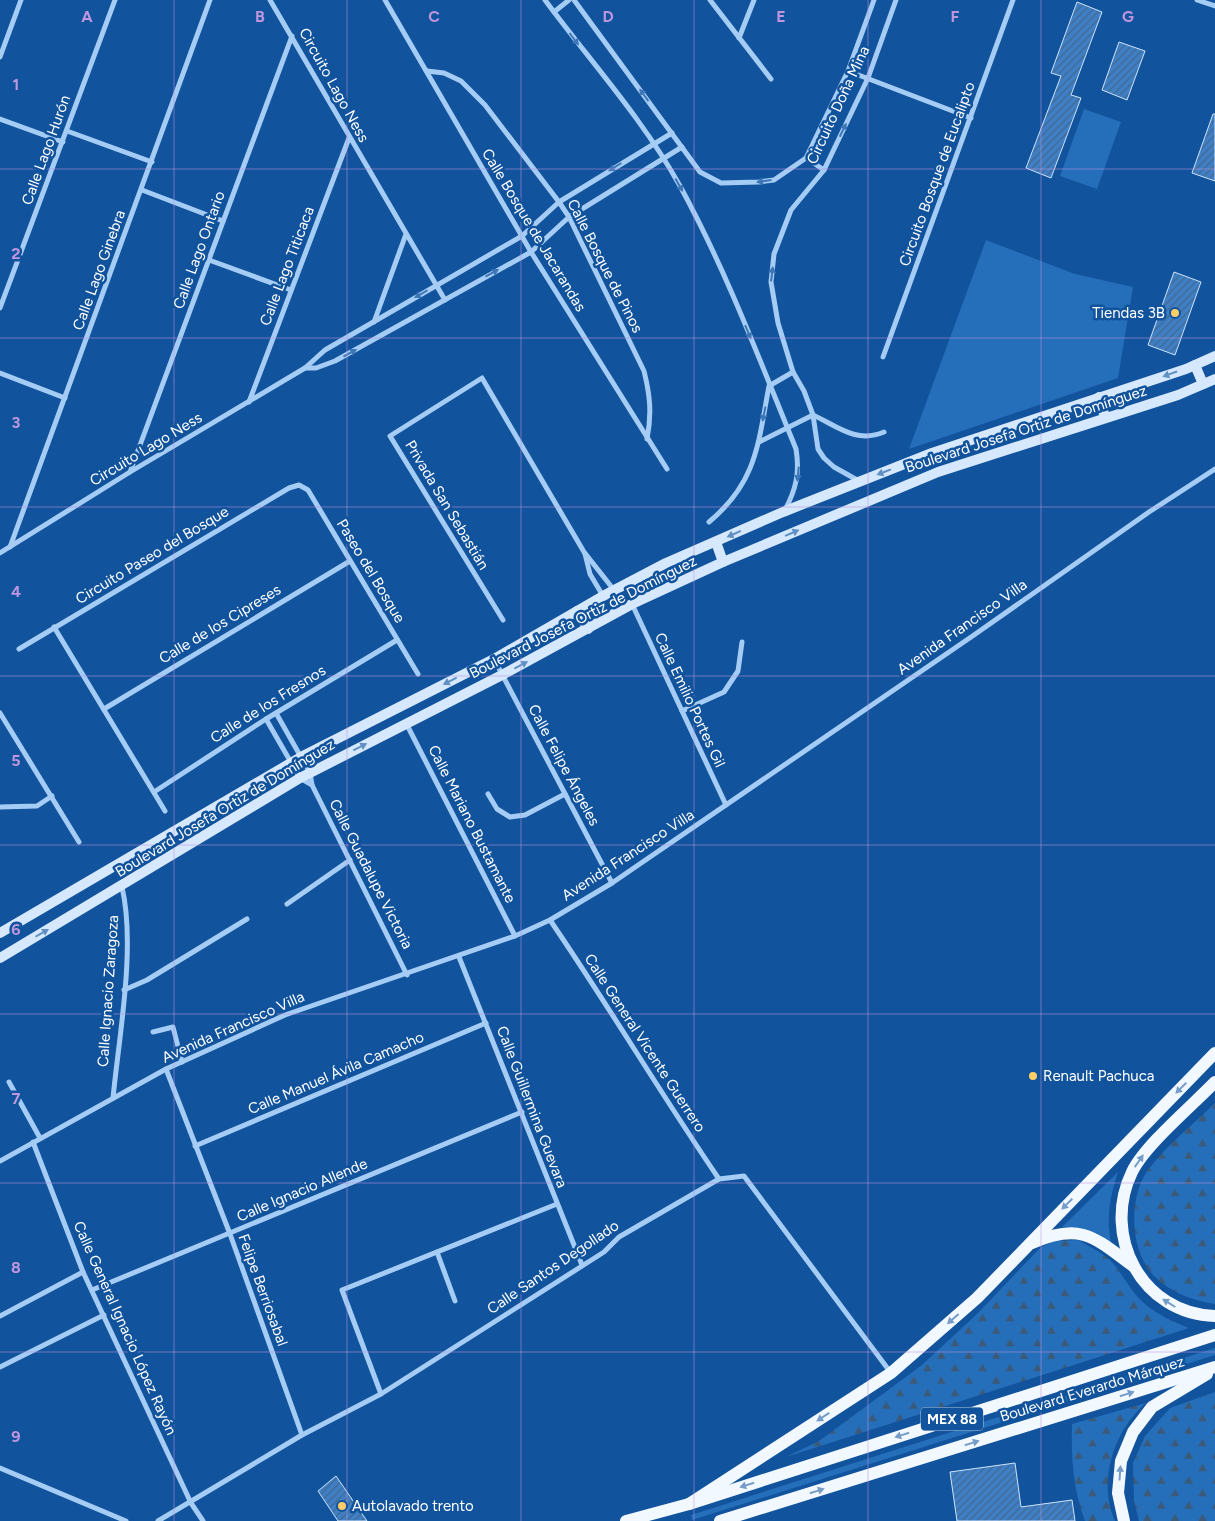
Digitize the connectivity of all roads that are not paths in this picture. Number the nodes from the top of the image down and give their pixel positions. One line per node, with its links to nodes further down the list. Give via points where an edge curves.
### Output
1 (21, 0): 19 (street)
2 (115, 0): 26 (street, Calle Lago Hurón)
3 (210, 0): 34 (street, Calle Lago Ginebra)
4 (270, 0): 17 (street, Circuito Lago Ness)
5 (384, 0): 20 (street, Calle Bosque de Jacarandas)
6 (545, 0): 16 (street)
7 (569, 0): 16 (street)
8 (574, 0): 27 (street, Circuito Doña Mina, one-way to 8)
9 (710, 0): 18 (street)
10 (754, 0): 18 (street)
11 (874, 0): 21 (street, Circuito Doña Mina)
12 (896, 0): 22 (street, Circuito Doña Mina)
13 (1014, 0): 24 (street, Circuito Bosque de Eucalipto)
14 (1197, 0): 15 (street)
15 (1215, 6)
16 (554, 12): 30 (street, one-way to 30)
17 (292, 36): 28 (street, Circuito Lago Ness); 39 (street, Calle Lago Ontario)
18 (739, 38): 23 (street)
19 (0, 57)
20 (426, 71): 37 (street, Calle Bosque de Pinos, via 444,73 461,80 485,105); 41 (street, Calle Bosque de Jacarandas)
21 (848, 71): 22 (street); 32 (street, Circuito Doña Mina)
22 (868, 78): 24 (street); 35 (street, Circuito Doña Mina, one-way to 22)
23 (771, 79)
24 (972, 118): 49 (street, Circuito Bosque de Eucalipto)
25 (0, 119): 29 (street)
26 (67, 131): 29 (street, Calle Lago Hurón); 34 (street)
27 (672, 133): 30 (street, Circuito Lago Ness); 31 (street, Circuito Doña Mina)
28 (349, 138): 40 (street, Circuito Lago Ness); 45 (street, Calle Lago Titicaca)
29 (63, 142): 47 (street, Calle Lago Hurón)
30 (654, 143): 33 (street); 37 (street, Circuito Lago Ness, one-way to 37)
31 (682, 147): 32 (street, Circuito Doña Mina, one-way to 31, via 774,180 721,183 700,172); 33 (street, Circuito Lago Ness)
32 (806, 158): 35 (street)
33 (663, 159): 38 (street, Circuito Lago Ness); 57 (street, one-way to 57, via 704,234)
34 (152, 162): 36 (street, Calle Lago Ginebra)
35 (824, 170): 53 (street, Circuito Doña Mina, one-way to 35, via 774,303 771,282 774,254 791,210)
36 (142, 190): 39 (street); 59 (street, Calle Lago Ginebra)
37 (559, 202): 38 (street, Calle Bosque de Pinos); 41 (street, Circuito Lago Ness)
38 (569, 217): 42 (street, Circuito Lago Ness); 65 (street, Calle Bosque de Pinos, via 644,371 650,397 651,420)
39 (223, 221): 43 (street, Calle Lago Ontario)
40 (406, 234): 44 (street, Circuito Lago Ness); 48 (street)
41 (522, 236): 42 (street, Calle Bosque de Jacarandas); 44 (street, Circuito Lago Ness)
42 (531, 252): 46 (street, Circuito Lago Ness, one-way to 42); 65 (street, Calle Bosque de Jacarandas)
43 (209, 260): 45 (street); 69 (street, Calle Lago Ontario)
44 (436, 286): 46 (street, Circuito Lago Ness); 48 (street, Circuito Lago Ness, one-way to 48)
45 (291, 290): 60 (street, Calle Lago Titicaca)
46 (445, 300): 52 (street, Circuito Lago Ness, one-way to 46, via 335,361)
47 (0, 308)
48 (374, 322): 52 (street, Circuito Lago Ness, via 325,350)
49 (883, 356)
50 (1215, 356): 51 (street, Boulevard Josefa Ortiz de Domínguez)
51 (1195, 365): 56 (street); 58 (street, Boulevard Josefa Ortiz de Domínguez, one-way to 58)
52 (305, 368): 60 (street, Circuito Lago Ness)
53 (793, 372): 57 (street); 61 (street, Circuito Doña Mina)
54 (0, 373): 59 (street)
55 (1215, 379): 56 (street, Boulevard Josefa Ortiz de Domínguez)
56 (1203, 384): 62 (street, Boulevard Josefa Ortiz de Domínguez)
57 (769, 386): 63 (street); 66 (street, one-way to 66)
58 (1100, 397): 62 (street); 70 (street, Boulevard Josefa Ortiz de Domínguez, one-way to 70, via 932,453)
59 (65, 398): 75 (street, Calle Lago Ginebra)
60 (249, 402): 69 (street, Circuito Lago Ness)
61 (813, 415): 63 (street); 64 (street, via 858,437 872,437); 70 (street, Circuito Doña Mina, via 815,438 824,458)
62 (1105, 418): 79 (street, Boulevard Josefa Ortiz de Domínguez, one-way to 62, via 938,472)
63 (787, 428): 66 (street); 72 (street, one-way to 72, via 799,466 797,482)
64 (884, 432)
65 (647, 439): 67 (street, Calle Bosque de Jacarandas)
66 (759, 442): 73 (street, via 747,479 730,503)
67 (667, 469)
68 (1215, 469): 107 (street, Avenida Francisco Villa)
69 (130, 472): 75 (street, Circuito Lago Ness)
70 (860, 481): 72 (street, Boulevard Josefa Ortiz de Domínguez)
71 (299, 485): 78 (street, Paseo del Bosque, via 308,490); 85 (street, Circuito Paseo del Bosque)
72 (783, 512): 74 (street, Boulevard Josefa Ortiz de Domínguez, one-way to 74)
73 (709, 522)
74 (716, 542): 79 (street); 80 (street, Boulevard Josefa Ortiz de Domínguez)
75 (9, 547): 77 (street, Circuito Lago Ness)
76 (584, 552): 80 (street, Privada San Sebastián); 81 (street, Privada San Sebastián, via 590,574); 84 (street, Privada San Sebastián, via 482,378 390,436)
77 (0, 553)
78 (350, 561): 87 (street, Paseo del Bosque); 93 (street, Calle de los Cipreses)
79 (724, 562): 82 (street, Boulevard Josefa Ortiz de Domínguez)
80 (614, 590): 81 (street, Boulevard Josefa Ortiz de Domínguez)
81 (603, 596): 83 (street, Boulevard Josefa Ortiz de Domínguez)
82 (632, 604): 86 (street, Boulevard Josefa Ortiz de Domínguez); 94 (street, Calle Emilio Portes Gil)
83 (577, 612): 86 (street); 90 (street, Boulevard Josefa Ortiz de Domínguez)
84 (503, 620)
85 (54, 627): 89 (street, Circuito Paseo del Bosque); 93 (street)
86 (588, 629): 92 (street, Boulevard Josefa Ortiz de Domínguez, one-way to 86)
87 (398, 640): 91 (street, Paseo del Bosque); 95 (street, Calle de los Fresnos)
88 (742, 642): 94 (street, via 738,671 724,692)
89 (19, 649)
90 (494, 659): 92 (street, Calle Felipe Ángeles); 99 (street, Boulevard Josefa Ortiz de Domínguez, one-way to 99)
91 (418, 674)
92 (502, 675): 98 (street, Boulevard Josefa Ortiz de Domínguez); 105 (street, Calle Felipe Ángeles)
93 (104, 709): 103 (street)
94 (682, 711): 107 (street, Calle Emilio Portes Gil)
95 (276, 713): 97 (street, Calle de los Fresnos); 99 (street, Calle Guadalupe Victoria)
96 (0, 714): 106 (street)
97 (266, 719): 100 (street, Calle Guadalupe Victoria); 103 (street, Calle de los Fresnos)
98 (406, 723): 101 (street, Boulevard Josefa Ortiz de Domínguez, one-way to 98); 118 (street, Calle Mariano Bustamante)
99 (301, 757): 100 (street, Boulevard Josefa Ortiz de Domínguez); 101 (street, Calle Guadalupe Victoria)
100 (291, 762): 101 (street, Calle Guadalupe Victoria); 117 (street, Boulevard Josefa Ortiz de Domínguez)
101 (305, 775): 102 (street); 102 (street, Calle Guadalupe Victoria); 113 (street, Boulevard Josefa Ortiz de Domínguez)
102 (312, 785): 111 (street, Calle Guadalupe Victoria)
103 (154, 792): 109 (street)
104 (488, 794): 105 (street, via 497,809 510,817 525,815)
105 (565, 794): 112 (street, Calle Felipe Ángeles)
106 (52, 796): 108 (street, via 37,806); 110 (street)
107 (726, 805): 112 (street, Avenida Francisco Villa)
108 (0, 807)
109 (165, 811)
110 (79, 842)
111 (350, 860): 114 (street); 121 (street, Calle Guadalupe Victoria)
112 (612, 883): 116 (street, Avenida Francisco Villa)
113 (122, 886): 120 (street, Boulevard Josefa Ortiz de Domínguez, one-way to 113); 122 (street, Calle Ignacio Zaragoza, via 128,928)
114 (287, 904)
115 (248, 919): 122 (street, via 147,980)
116 (550, 920): 118 (street, Avenida Francisco Villa); 136 (street, Calle General Vicente Guerrero)
117 (0, 933)
118 (515, 936): 119 (street, Avenida Francisco Villa)
119 (459, 957): 121 (street, Avenida Francisco Villa); 123 (street, Calle Guillermina Guevara)
120 (0, 958)
121 (407, 975): 126 (street, Avenida Francisco Villa, via 285,1015)
122 (124, 990): 130 (street, Calle Ignacio Zaragoza)
123 (486, 1024): 131 (street, Calle Guillermina Guevara); 134 (street, Calle Manuel Ávila Camacho)
124 (153, 1032): 126 (street, via 173,1027)
125 (1215, 1053): 139 (main road, one-way to 139)
126 (182, 1062): 127 (street, Avenida Francisco Villa)
127 (166, 1069): 130 (street, Avenida Francisco Villa); 134 (street, Felipe Berriosabal)
128 (9, 1082): 132 (street)
129 (1215, 1082): 142 (main road, one-way to 129, via 1121,1212 1132,1171 1145,1153)
130 (113, 1098): 132 (street, Avenida Francisco Villa)
131 (522, 1112): 137 (street, Calle Guillermina Guevara); 138 (street, Calle Ignacio Allende)
132 (40, 1138): 133 (street, Avenida Francisco Villa)
133 (33, 1142): 135 (street, Avenida Francisco Villa); 143 (street, Calle General Ignacio López Rayón)
134 (195, 1146): 138 (street, Felipe Berriosabal)
135 (0, 1161)
136 (719, 1179): 141 (street, Calle Santos Degollado, via 619,1237 604,1252); 152 (street, Calle Santos Degollado, via 744,1176)
137 (557, 1204): 140 (street); 141 (street, Calle Guillermina Guevara)
138 (230, 1234): 144 (street, Calle Ignacio Allende); 154 (street, Felipe Berriosabal)
139 (1027, 1245): 142 (main road, via 1046,1237 1075,1232 1097,1240); 152 (main road, one-way to 152, via 977,1298)
140 (437, 1252): 145 (street); 153 (street, via 342,1290)
141 (582, 1265): 153 (street, Calle Santos Degollado)
142 (1133, 1266): 148 (main road, one-way to 142, via 1201,1316 1173,1306 1148,1289)
143 (83, 1272): 144 (street, Calle General Ignacio López Rayón); 147 (street)
144 (92, 1290): 146 (street, Calle General Ignacio López Rayón)
145 (455, 1300)
146 (104, 1315): 150 (street); 156 (street, Calle General Ignacio López Rayón)
147 (0, 1316)
148 (1215, 1316)
149 (1215, 1335): 157 (main road, MEX 88, one-way to 157)
150 (0, 1367)
151 (1215, 1368): 162 (main road, Boulevard Everardo Márquez / MEX 88, one-way to 151); 163 (main road, one-way to 151, via 1118,1494 1120,1460 1133,1432 1152,1407)
152 (891, 1373): 157 (main road, one-way to 157)
153 (381, 1394): 154 (street, Calle Santos Degollado)
154 (302, 1435): 156 (street, Calle Santos Degollado)
155 (0, 1468): 158 (street)
156 (191, 1503): 159 (street, Calle Santos Degollado); 160 (street, Calle General Ignacio López Rayón)
157 (689, 1504): 161 (main road, MEX 88)
158 (126, 1521)
159 (158, 1521)
160 (203, 1521)
161 (626, 1521)
162 (720, 1521)
163 (1124, 1521)

